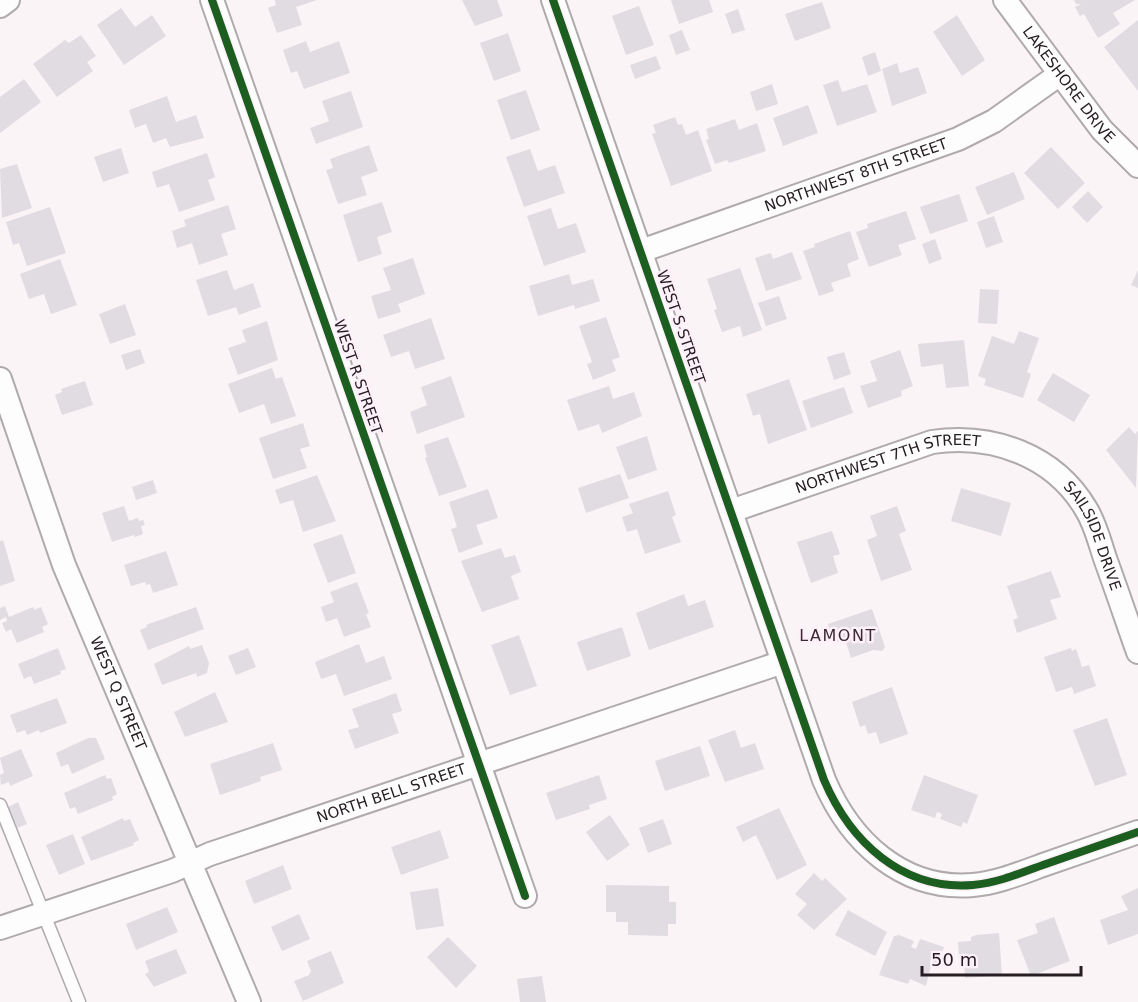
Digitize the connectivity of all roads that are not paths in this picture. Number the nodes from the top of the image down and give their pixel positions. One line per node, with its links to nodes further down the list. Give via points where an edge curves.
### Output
1 (8, 0): 5 (street)
2 (212, 0): 14 (street, WEST R STREET)
3 (553, 0): 8 (street, WEST S STREET)
4 (1005, 0): 6 (street, LAKESHORE DRIVE)
5 (0, 6)
6 (1059, 74): 7 (street, LAKESHORE DRIVE, via 1102,130); 8 (street, NORTHWEST 8TH STREET, via 994,121 958,139)
7 (1138, 166)
8 (641, 251): 11 (street, WEST S STREET)
9 (0, 379): 17 (street, WEST Q STREET, via 64,565)
10 (1044, 465): 11 (street, NORTHWEST 7TH STREET, via 1002,445 955,439 932,442); 12 (street, SAILSIDE DRIVE, via 1064,480 1088,511)
11 (731, 511): 13 (street, WEST S STREET)
12 (1138, 652)
13 (783, 662): 14 (street, NORTH BELL STREET); 16 (street, WEST S STREET, via 835,807 864,845 907,873 958,885 985,883)
14 (478, 763): 17 (street, NORTH BELL STREET); 18 (street, WEST R STREET)
15 (0, 805): 19 (lane)
16 (1138, 832)
17 (190, 863): 19 (street, NORTH BELL STREET); 22 (street, WEST Q STREET)
18 (525, 896)
19 (43, 914): 20 (street, NORTH BELL STREET); 21 (lane)
20 (0, 928)
21 (79, 1002)
22 (249, 1002)

